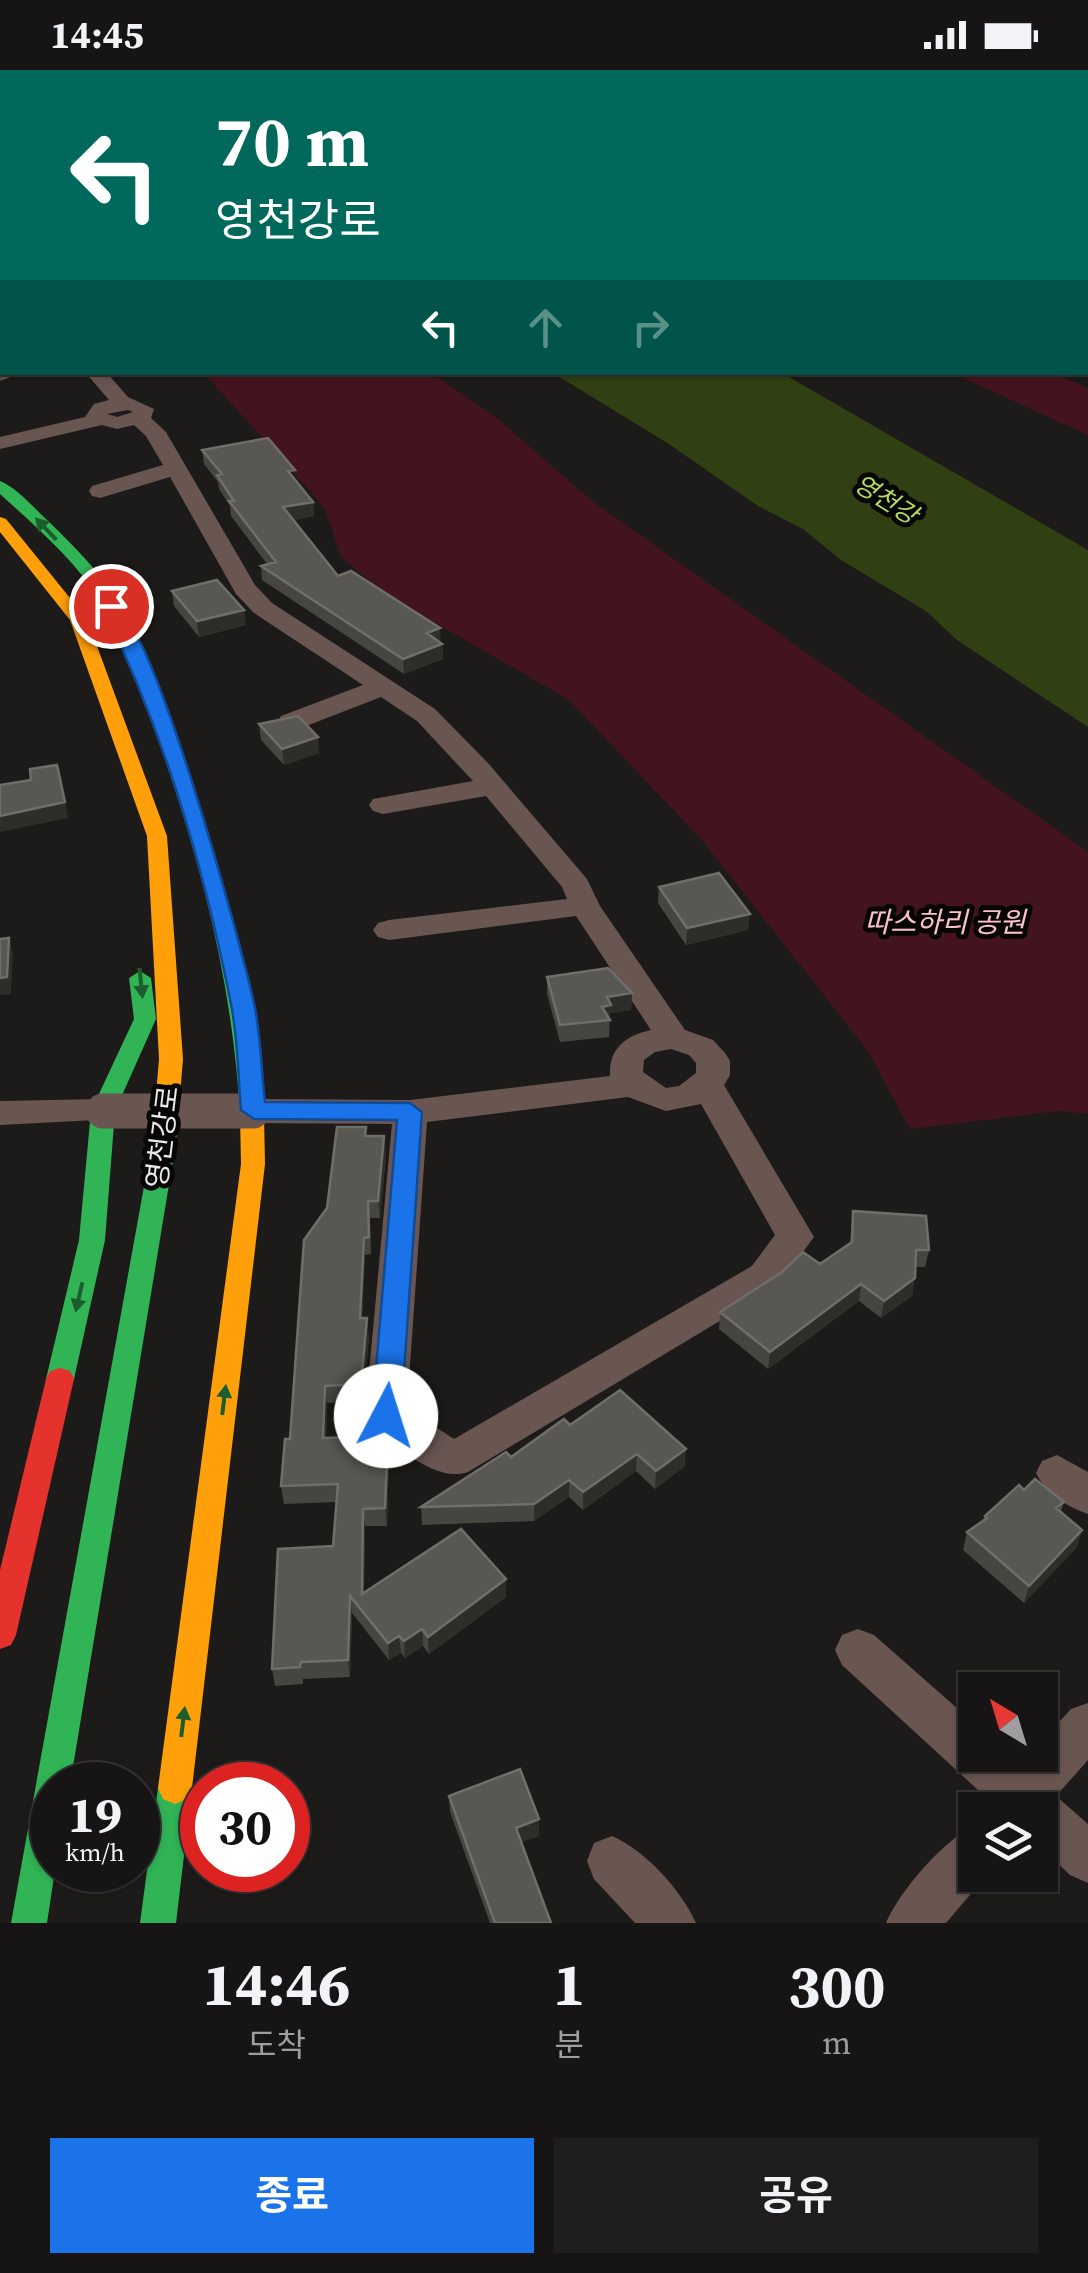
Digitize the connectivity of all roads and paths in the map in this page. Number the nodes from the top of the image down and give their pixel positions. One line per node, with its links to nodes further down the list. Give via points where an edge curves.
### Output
1 (98, 375): 2 (street)
2 (130, 411): 3 (street, via 117,423 98,420); 4 (street, via 155,432)
3 (0, 443)
4 (176, 468): 6 (street); 8 (street, via 245,589 263,608)
5 (0, 486): 20 (street, one-way to 5, via 243,1007 188,790 151,692 97,584)
6 (100, 491)
7 (0, 522): 28 (street, 영천강로, via 78,619 157,836 171,1059 165,1134)
8 (383, 687): 10 (street); 12 (street, via 426,716)
9 (80, 690): 11 (street)
10 (291, 722)
11 (112, 782)
12 (493, 786): 13 (street); 14 (street)
13 (382, 805)
14 (586, 906): 15 (street); 17 (street)
15 (389, 930)
16 (138, 962): 21 (street, 영천강로, one-way to 21, via 144,1019)
17 (673, 1038): 18 (street, via 646,1042 628,1056 624,1066); 19 (street, via 708,1053 716,1070)
18 (632, 1084): 19 (street, via 670,1099); 22 (street)
19 (708, 1087): 22 (street, via 795,1237 765,1276 453,1460 386,1416)
20 (254, 1110): 21 (street, bridge); 22 (street); 38 (street, one-way to 20, via 253,1164)
21 (103, 1111): 23 (street); 24 (street, 영천강로, one-way to 24, via 92,1240)
22 (410, 1112)
23 (0, 1114)
24 (0, 1635)
25 (858, 1650): 27 (street)
26 (1088, 1725): 31 (street)
27 (958, 1740)
28 (57, 1762)
29 (992, 1772): 30 (street)
30 (1011, 1792)
31 (1039, 1792)
32 (1058, 1833): 33 (street)
33 (1088, 1858)
34 (612, 1861): 39 (street)
35 (958, 1870): 40 (street)
36 (34, 1892): 37 (street, 영천강로)
37 (29, 1923)
38 (158, 1923)
39 (670, 1923)
40 (912, 1923)

